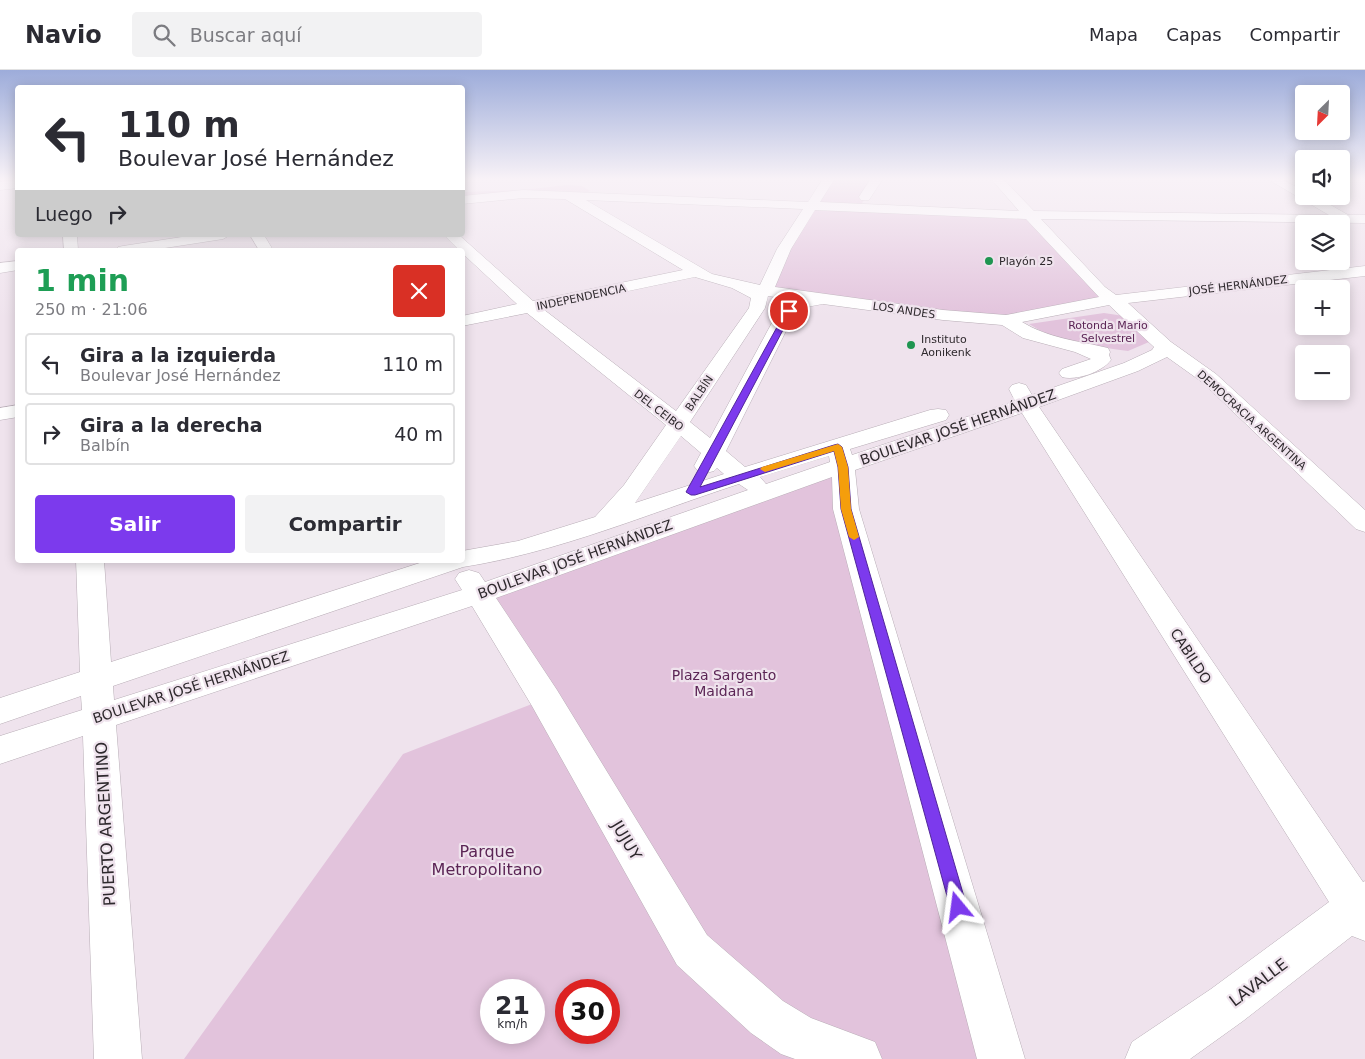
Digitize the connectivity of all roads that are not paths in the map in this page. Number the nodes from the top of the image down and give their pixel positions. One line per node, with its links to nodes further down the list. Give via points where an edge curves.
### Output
1 (634, 226): 12 (street, LOS ANDES)
2 (798, 226): 13 (street, BALBÍN, via 784,249)
3 (1040, 226): 14 (street, via 1098,290)
4 (210, 237): 7 (street)
5 (258, 237): 8 (street)
6 (453, 237): 15 (street, DEL CEIBO)
7 (136, 248)
8 (265, 248)
9 (15, 266): 10 (street)
10 (0, 268)
11 (1365, 271): 14 (street, JOSÉ HERNÁNDEZ)
12 (698, 272): 13 (street, LOS ANDES); 15 (street, INDEPENDENCIA)
13 (779, 299): 17 (street, LOS ANDES, via 826,299); 23 (street, BALBÍN); 24 (street, BALBÍN)
14 (1112, 300): 17 (street, LOS ANDES); 19 (street, via 1125,309)
15 (530, 308): 16 (street, INDEPENDENCIA); 23 (street, DEL CEIBO)
16 (465, 320)
17 (1006, 320): 18 (street, via 1029,334)
18 (1082, 348): 19 (street); 20 (street, BOULEVAR JOSÉ HERNÁNDEZ, via 1100,356 1101,360)
19 (1155, 353): 20 (street, BOULEVAR JOSÉ HERNÁNDEZ, via 1131,367); 30 (street, DEMOCRACIA ARGENTINA, via 1209,378)
20 (1023, 397): 25 (street, BOULEVAR JOSÉ HERNÁNDEZ); 41 (street, CABILDO)
21 (15, 412): 22 (street)
22 (0, 414)
23 (677, 424): 24 (street, DEL CEIBO); 29 (street, BALBÍN, via 627,497)
24 (714, 452): 26 (street, DEL CEIBO); 28 (street, BALBÍN)
25 (840, 457): 26 (street, BOULEVAR JOSÉ HERNÁNDEZ); 27 (street, BOULEVAR JOSÉ HERNÁNDEZ); 44 (street, via 846,509)
26 (742, 476): 27 (street, DEL CEIBO, via 753,484 761,485); 28 (street, BOULEVAR JOSÉ HERNÁNDEZ)
27 (797, 482): 31 (street, BOULEVAR JOSÉ HERNÁNDEZ)
28 (691, 492): 29 (street, BOULEVAR JOSÉ HERNÁNDEZ); 31 (street, BALBÍN, via 676,515)
29 (603, 523): 32 (street, BOULEVAR JOSÉ HERNÁNDEZ, via 500,554)
30 (1365, 524)
31 (652, 532): 36 (street, BOULEVAR JOSÉ HERNÁNDEZ)
32 (465, 559)
33 (90, 563): 37 (street, PUERTO ARGENTINO)
34 (446, 563): 37 (street)
35 (457, 563): 36 (street, JUJUY)
36 (479, 594): 39 (street, BOULEVAR JOSÉ HERNÁNDEZ); 43 (street, JUJUY, via 545,699 692,950 767,1017 798,1036)
37 (98, 679): 38 (street); 39 (street, PUERTO ARGENTINO)
38 (0, 711)
39 (100, 717): 40 (street, BOULEVAR JOSÉ HERNÁNDEZ); 42 (street, PUERTO ARGENTINO)
40 (0, 750)
41 (1362, 910): 45 (street, LAVALLE)
42 (118, 1059)
43 (858, 1059)
44 (1001, 1059)
45 (1149, 1059)

